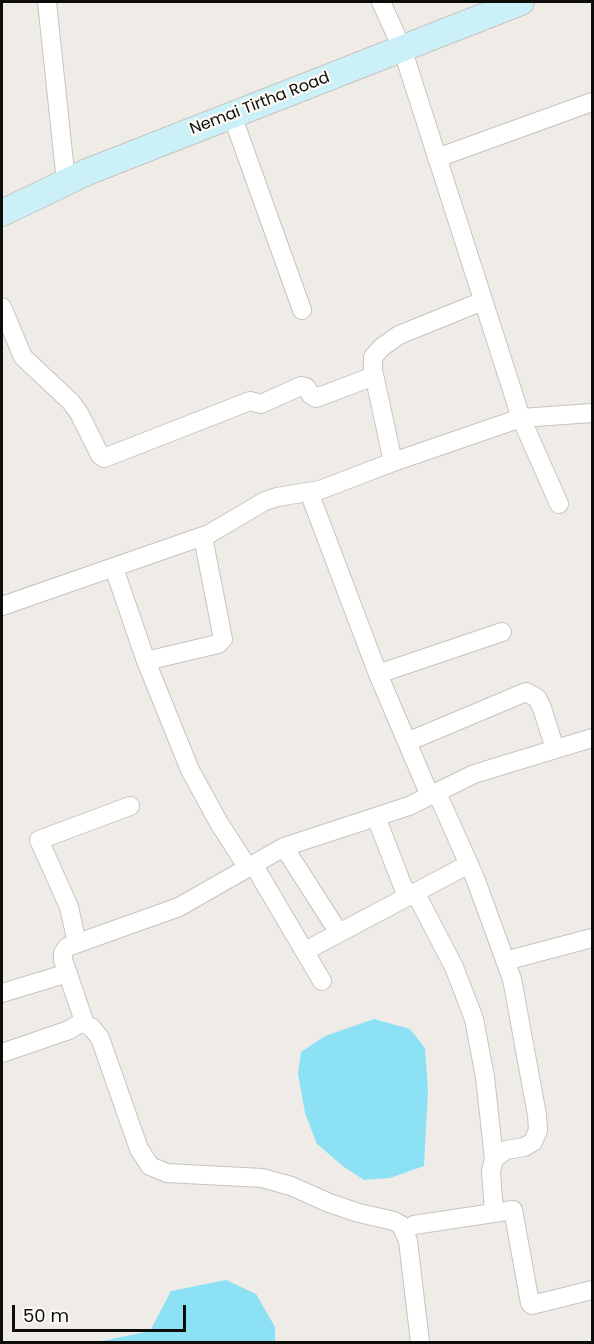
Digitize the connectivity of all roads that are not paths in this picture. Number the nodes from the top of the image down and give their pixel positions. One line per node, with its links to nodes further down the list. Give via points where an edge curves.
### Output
1 (47, 2): 8 (street)
2 (381, 2): 4 (street)
3 (521, 2): 4 (street, Nemai Tirtha Road)
4 (402, 48): 6 (street, Nemai Tirtha Road); 7 (street)
5 (592, 102): 7 (street)
6 (232, 115): 8 (street, Nemai Tirtha Road); 12 (street)
7 (437, 158): 10 (street)
8 (66, 182): 9 (street, Nemai Tirtha Road)
9 (2, 213)
10 (483, 301): 13 (street, via 399,335 373,357); 15 (street)
11 (2, 307): 13 (street, via 22,357 71,402 104,459 250,401 261,404 304,386 316,398)
12 (302, 310)
13 (374, 376): 16 (street)
14 (592, 413): 15 (street)
15 (521, 418): 16 (street); 18 (street)
16 (393, 462): 17 (street)
17 (309, 492): 19 (street, via 265,501); 24 (street)
18 (559, 504)
19 (203, 537): 20 (street); 23 (street, via 223,639 218,644)
20 (114, 568): 21 (street); 23 (street)
21 (2, 606)
22 (502, 632): 24 (street)
23 (146, 661): 33 (street, via 201,794)
24 (378, 674): 26 (street)
25 (592, 738): 27 (street)
26 (407, 742): 27 (street, via 526,692 537,698); 28 (street)
27 (555, 749): 28 (street, via 474,774)
28 (433, 794): 30 (street); 32 (street)
29 (130, 806): 37 (street, via 39,840 69,908)
30 (376, 817): 31 (street); 34 (street)
31 (284, 847): 33 (street); 35 (street)
32 (469, 864): 34 (street); 39 (street)
33 (251, 866): 37 (street, via 179,907); 38 (street)
34 (411, 895): 35 (street); 45 (street, via 454,967 474,1019)
35 (339, 933): 38 (street)
36 (592, 938): 39 (street)
37 (77, 944): 40 (street, via 63,953)
38 (305, 951): 41 (street)
39 (505, 961): 45 (street, via 517,999 538,1130 533,1142 506,1150)
40 (68, 973): 42 (street); 43 (street)
41 (322, 981)
42 (2, 993)
43 (82, 1022): 44 (street); 47 (street, via 100,1038 139,1149 150,1166 167,1173 262,1178 359,1213 394,1221)
44 (2, 1053)
45 (494, 1159): 46 (street)
46 (494, 1213): 47 (street, via 414,1225); 48 (street, via 514,1212 532,1305)
47 (405, 1230): 49 (street)
48 (592, 1290)
49 (420, 1342)

